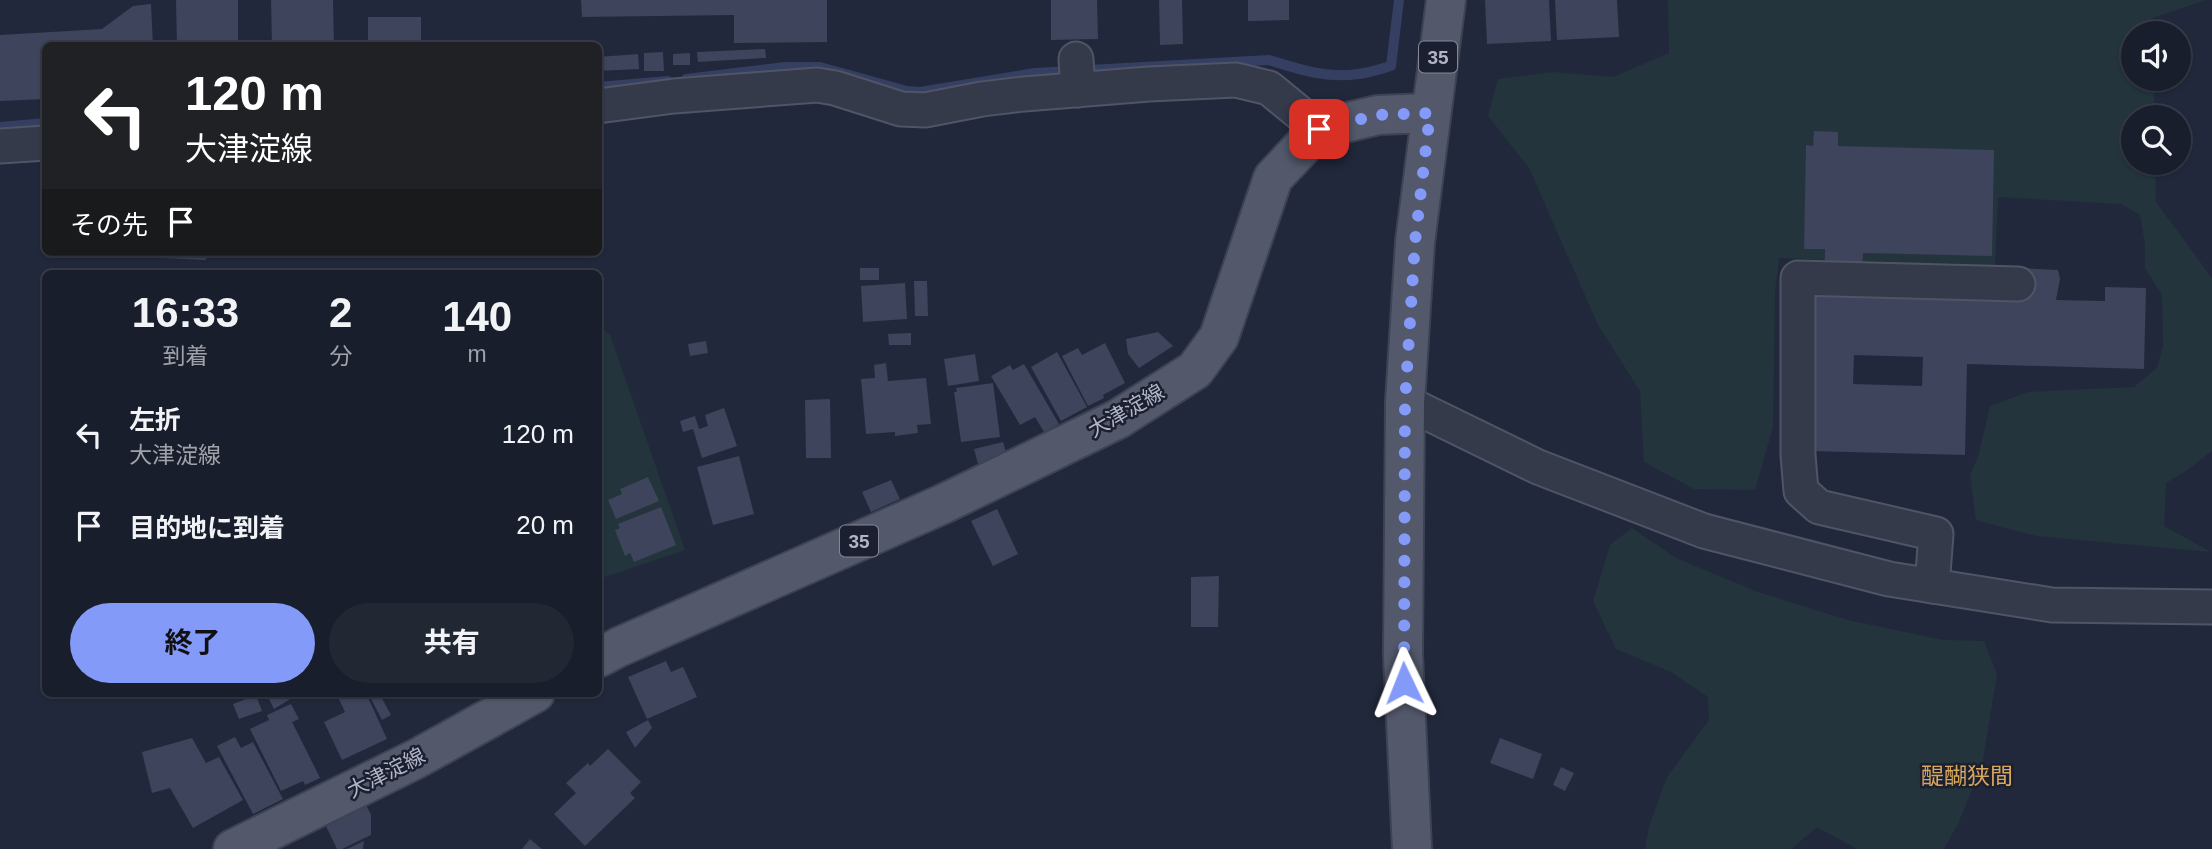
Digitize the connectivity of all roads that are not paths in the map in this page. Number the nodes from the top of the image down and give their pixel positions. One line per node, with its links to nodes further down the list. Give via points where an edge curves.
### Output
1 (1446, 0): 3 (main road, 35)
2 (602, 105): 4 (street, via 817,85 901,109 925,110 1077,76 1149,84 1236,80 1269,88)
3 (1430, 113): 4 (main road, via 1378,115); 8 (main road, via 1415,242)
4 (1319, 129): 11 (main road, 大津淀線 / 35, via 1273,178 1219,337 1195,370 1118,419 943,505)
5 (42, 144): 6 (street)
6 (0, 146)
7 (2018, 285): 9 (street, via 1798,278 1801,491 1819,507 1936,534)
8 (1405, 402): 9 (street, via 1538,467 1704,531); 14 (main road, via 1403,655)
9 (1932, 586): 10 (street, via 2052,605)
10 (2212, 607)
11 (602, 656)
12 (528, 697): 13 (main road, 大津淀線, via 416,759)
13 (233, 849)
14 (1412, 849)

